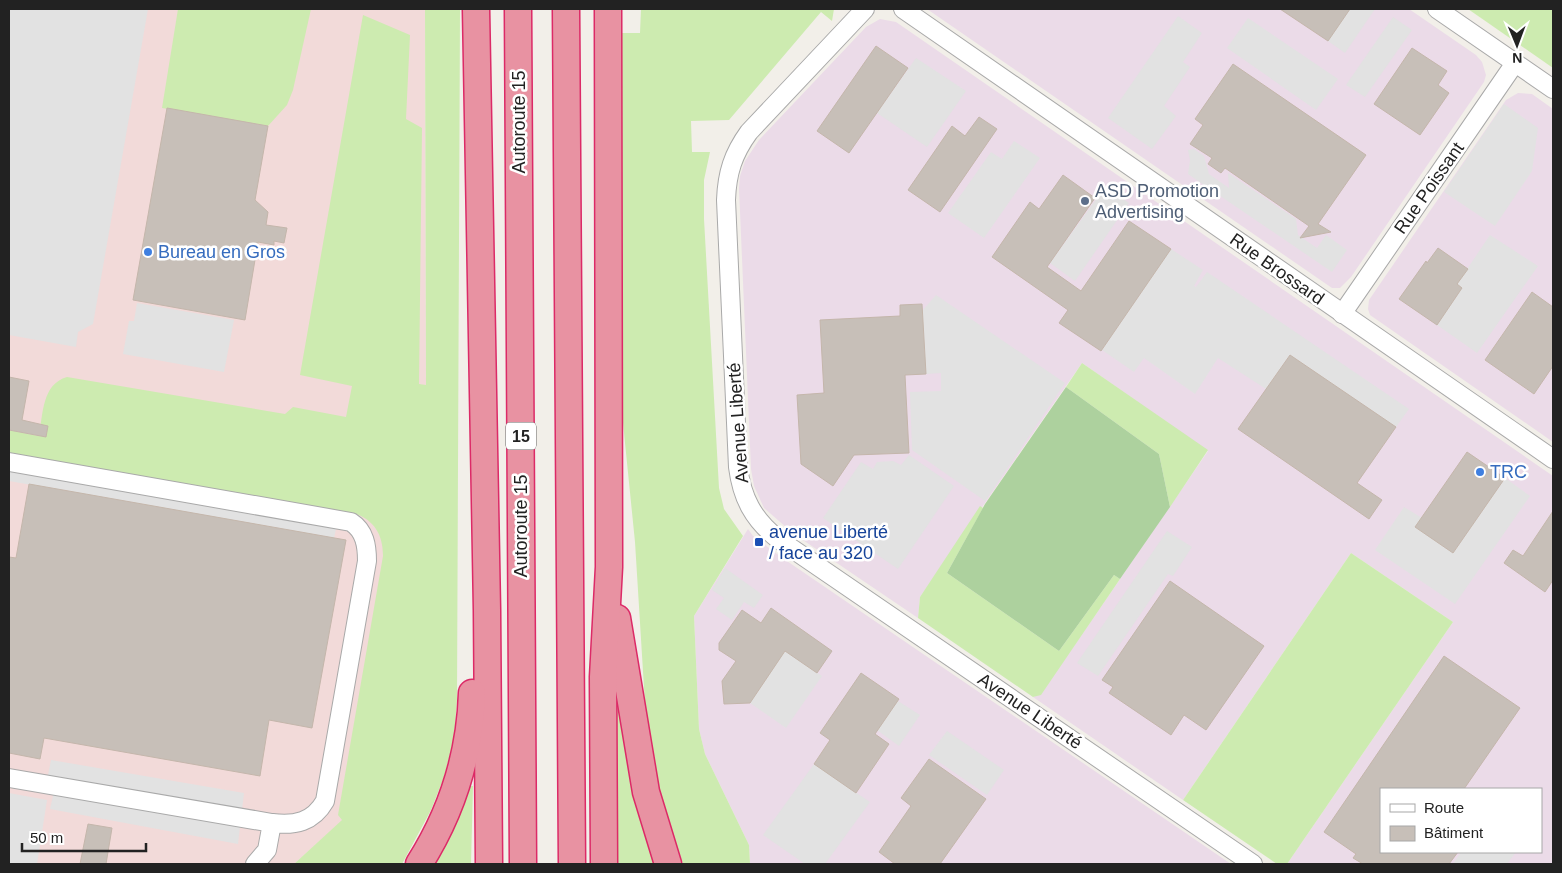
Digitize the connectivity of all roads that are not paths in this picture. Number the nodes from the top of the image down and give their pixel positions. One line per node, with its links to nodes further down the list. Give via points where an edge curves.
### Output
1 (476, 9): 11 (highway)
2 (518, 9): 20 (highway, Autoroute 15 / 15)
3 (566, 9): 21 (highway)
4 (608, 9): 14 (highway)
5 (865, 9): 24 (street, Avenue Liberté, via 749,132 735,153 728,173 726,200 738,467 747,504 778,539)
6 (903, 9): 10 (street, Rue Brossard)
7 (1437, 9): 8 (street)
8 (1515, 63): 9 (street); 10 (street, Rue Poissant)
9 (1553, 89)
10 (1342, 314): 12 (street, Rue Brossard)
11 (483, 350): 18 (highway, via 470,721 466,753 454,793); 19 (highway)
12 (1553, 459)
13 (9, 462): 16 (street, via 357,526 365,541 367,561 325,801 315,814 300,823)
14 (609, 567): 22 (highway, via 603,677); 23 (highway, via 640,766)
15 (9, 778): 16 (street)
16 (272, 823): 17 (street, via 267,850)
17 (255, 864)
18 (418, 864)
19 (489, 864)
20 (523, 864)
21 (572, 864)
22 (604, 864)
23 (668, 864)
24 (1253, 864)

